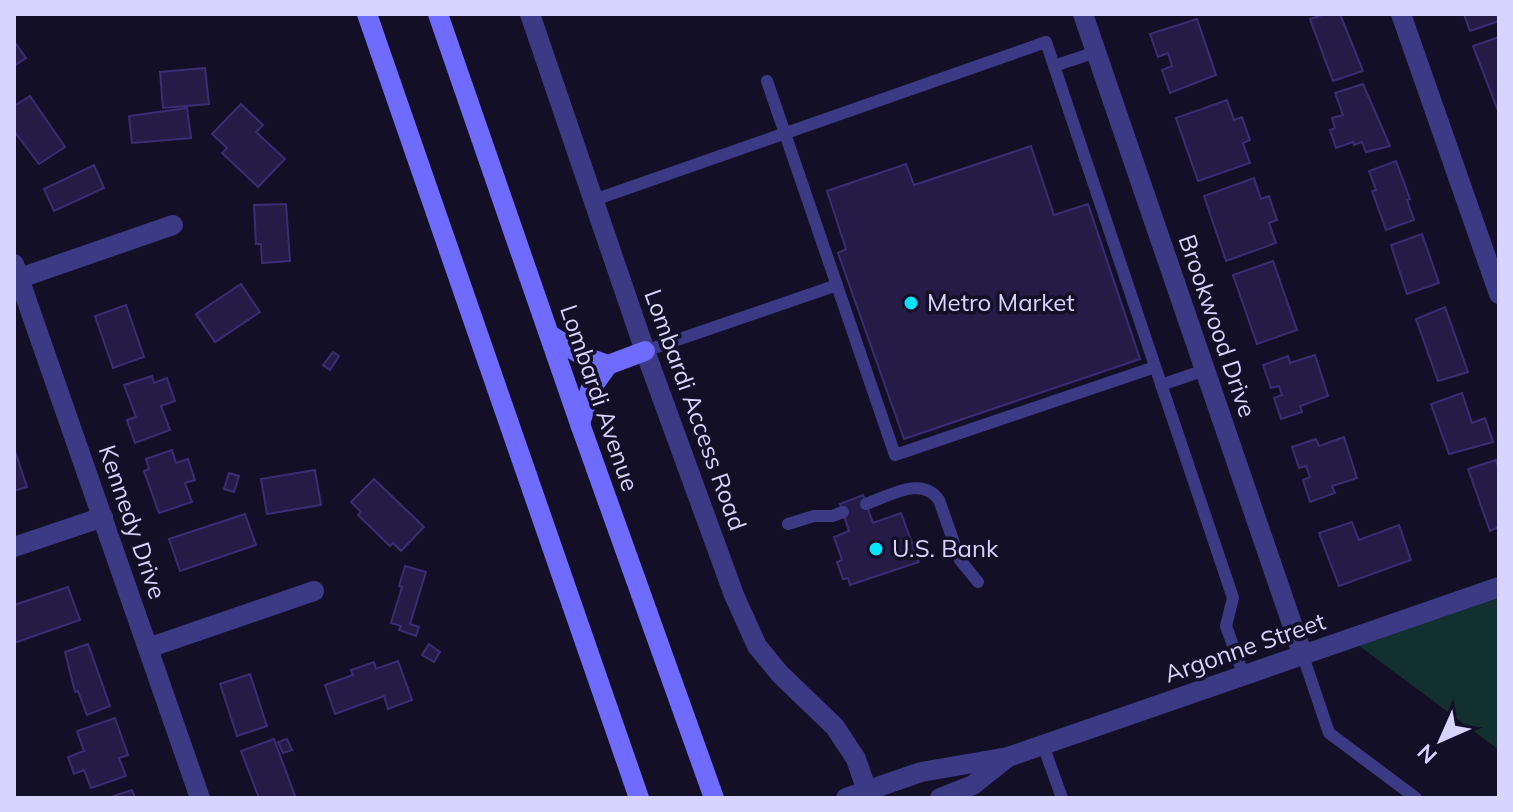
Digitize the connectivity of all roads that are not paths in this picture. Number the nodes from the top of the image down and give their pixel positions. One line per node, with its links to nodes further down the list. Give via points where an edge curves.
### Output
1 (367, 14): 37 (main road)
2 (438, 14): 15 (main road, Lombardi Avenue)
3 (530, 14): 10 (street, Lombardi Access Road)
4 (1083, 14): 6 (street, Brookwood Drive)
5 (1401, 14): 14 (street)
6 (1096, 52): 7 (lane); 19 (street, Brookwood Drive)
7 (1054, 66): 9 (lane, via 1046,42); 18 (lane)
8 (767, 81): 9 (lane)
9 (785, 133): 10 (lane); 13 (lane)
10 (594, 200): 16 (street, Lombardi Access Road)
11 (173, 225): 12 (street)
12 (17, 271): 24 (street, Kennedy Drive)
13 (837, 285): 16 (lane); 18 (lane, via 895,455)
14 (1499, 294)
15 (550, 335): 17 (main road); 21 (main road, Lombardi Avenue)
16 (645, 351): 17 (main road); 35 (street, Lombardi Access Road, via 757,646 835,727 856,759)
17 (608, 365): 21 (main road, via 590,390)
18 (1155, 367): 20 (lane)
19 (1205, 370): 20 (lane); 31 (street, Brookwood Drive)
20 (1161, 385): 32 (lane, via 1233,598 1226,626)
21 (580, 424): 38 (main road, Lombardi Avenue)
22 (866, 504): 27 (lane, via 916,487 934,492 960,560)
23 (843, 512): 25 (lane)
24 (103, 517): 26 (street); 30 (street, Kennedy Drive)
25 (788, 524)
26 (14, 547)
27 (978, 582)
28 (1499, 587): 31 (street, Argonne Street)
29 (314, 591): 30 (street)
30 (148, 648): 36 (street, Kennedy Drive)
31 (1303, 656): 32 (street, Argonne Street); 42 (lane, via 1329,733)
32 (1244, 676): 33 (street, Argonne Street)
33 (1043, 745): 34 (street, Argonne Street); 41 (lane)
34 (1008, 757): 35 (street, Argonne Street, via 921,772); 40 (street, Argonne Street, via 973,785)
35 (867, 791): 39 (street, Argonne Street)
36 (200, 798)
37 (639, 798)
38 (714, 798)
39 (846, 798)
40 (940, 798)
41 (1062, 798)
42 (1416, 798)

